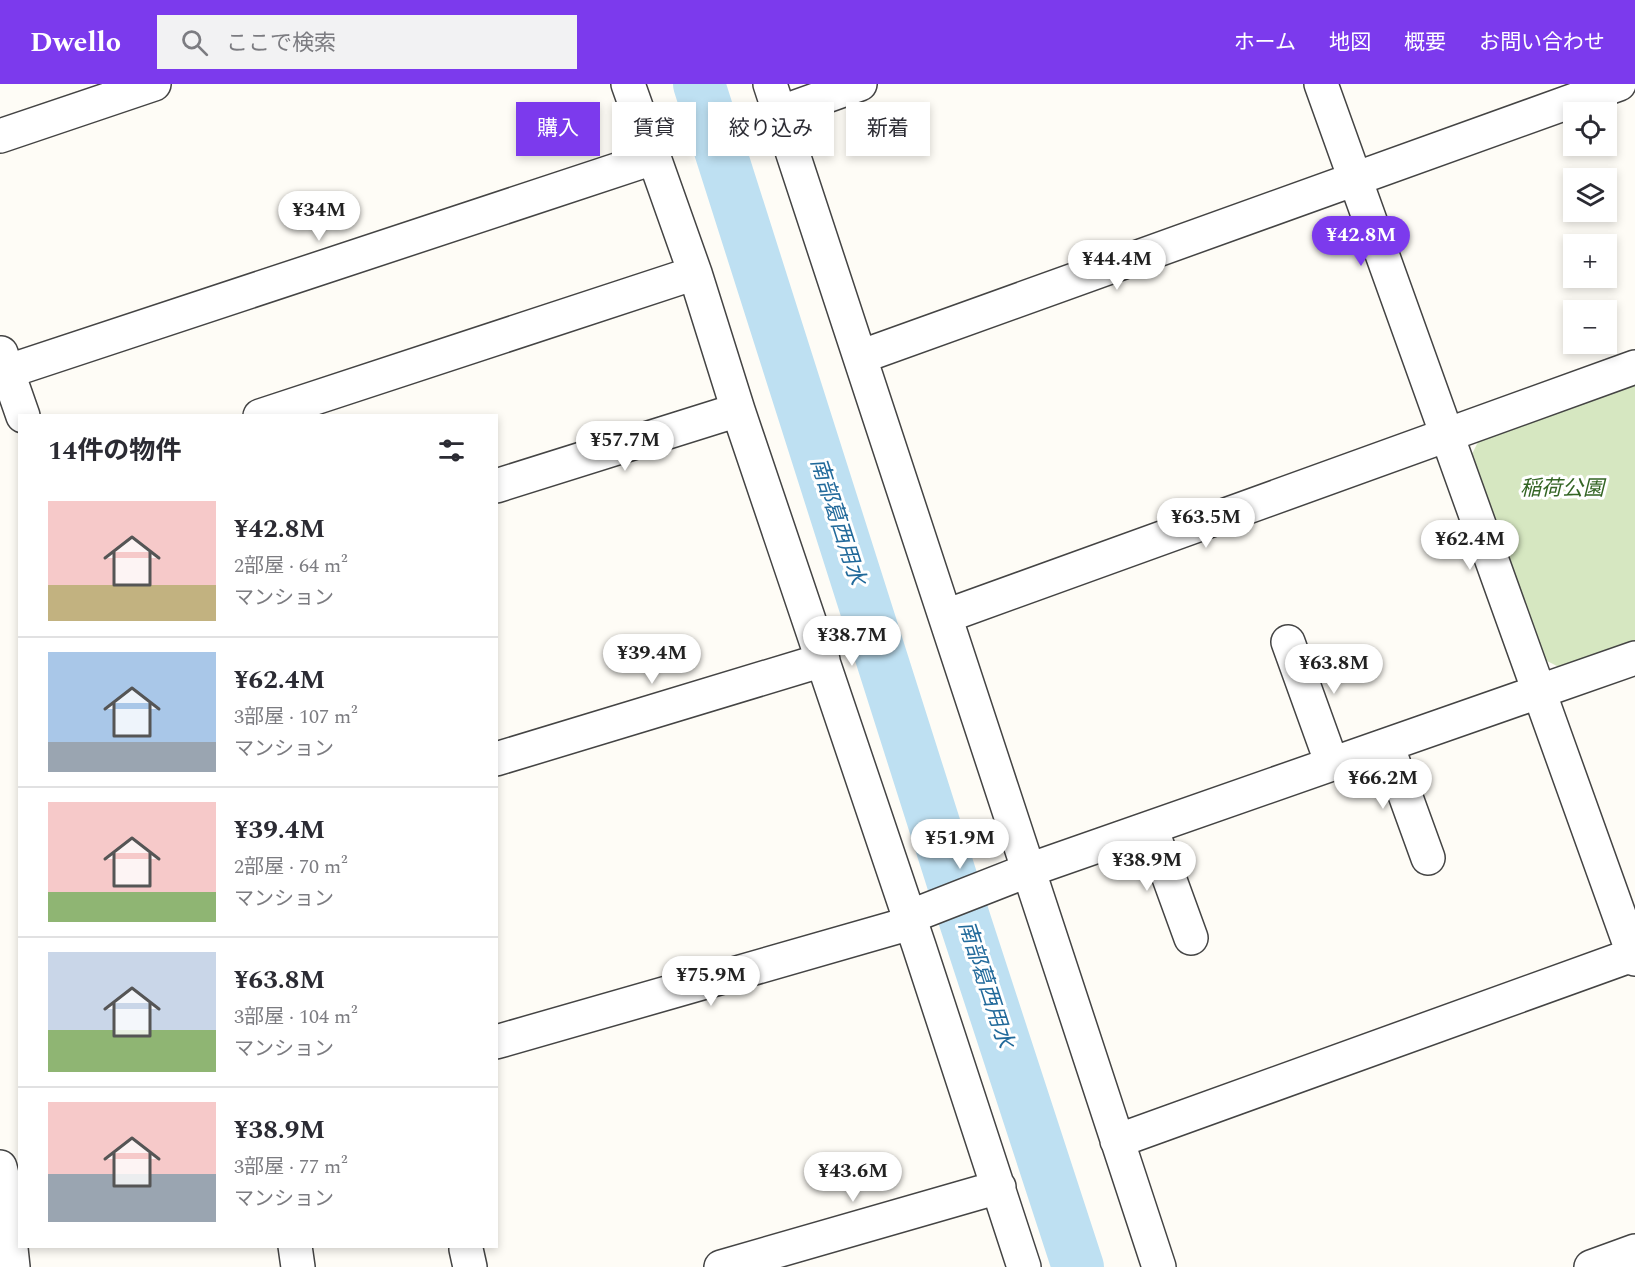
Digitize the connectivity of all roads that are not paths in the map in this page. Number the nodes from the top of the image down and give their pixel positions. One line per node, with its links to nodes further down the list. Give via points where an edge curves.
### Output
1 (154, 84): 7 (street)
2 (628, 84): 8 (street)
3 (860, 84): 6 (street)
4 (1321, 84): 9 (street)
5 (1619, 84): 9 (street)
6 (775, 98): 11 (street)
7 (0, 136)
8 (653, 158): 10 (street); 12 (street)
9 (1356, 178): 11 (street); 17 (street)
10 (695, 273): 14 (street); 16 (street)
11 (860, 357): 19 (street)
12 (2, 366): 15 (street)
13 (1635, 367): 17 (street)
14 (738, 410): 18 (street); 22 (street)
15 (22, 414)
16 (266, 414)
17 (1448, 434): 19 (street); 23 (street)
18 (498, 485)
19 (946, 616): 29 (street)
20 (1288, 642): 26 (street)
21 (1635, 658): 23 (street)
22 (823, 660): 25 (street); 30 (street)
23 (1540, 691): 24 (street); 32 (street)
24 (1387, 745): 26 (street); 28 (street)
25 (498, 758)
26 (1332, 764): 27 (street)
27 (1151, 828): 29 (street); 31 (street)
28 (1428, 858)
29 (1029, 870): 30 (street); 34 (street)
30 (910, 920): 33 (street); 36 (street)
31 (1191, 938)
32 (1634, 956): 34 (street)
33 (498, 1041)
34 (1117, 1141): 44 (street)
35 (6, 1178): 40 (street)
36 (999, 1187): 39 (street); 43 (street)
37 (295, 1248): 41 (street)
38 (1635, 1251): 45 (street)
39 (785, 1258): 42 (street)
40 (13, 1267)
41 (298, 1267)
42 (721, 1267)
43 (1024, 1267)
44 (1159, 1267)
45 (1591, 1267)

